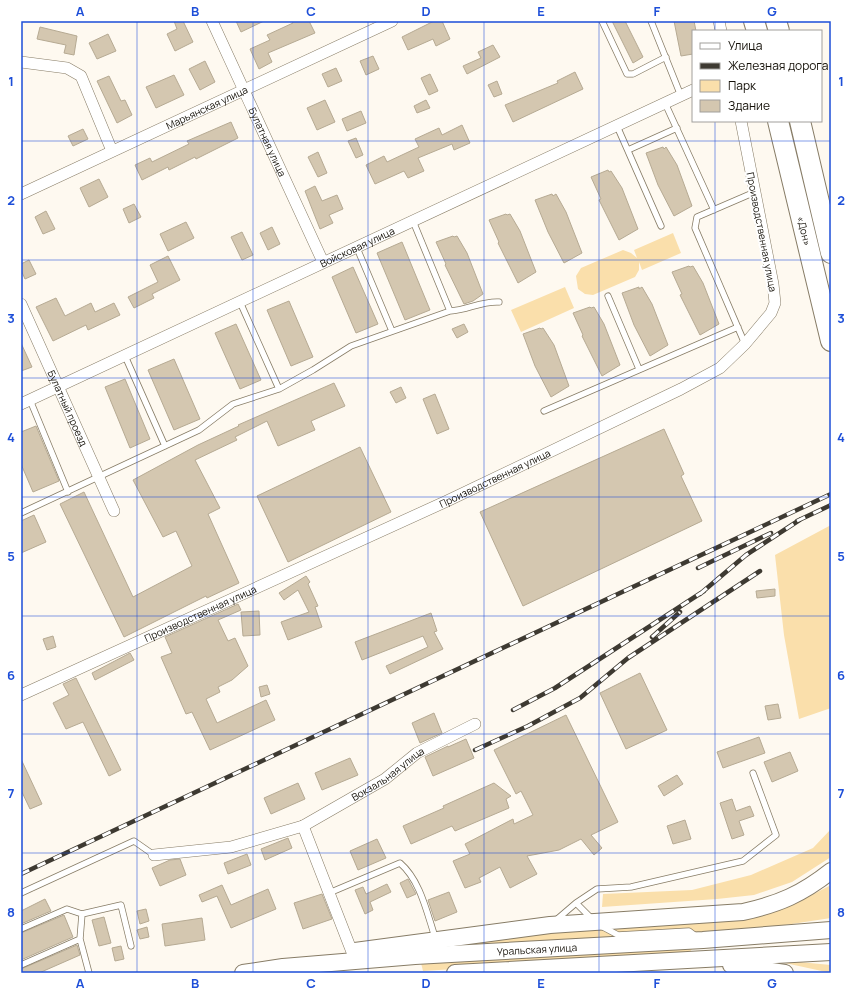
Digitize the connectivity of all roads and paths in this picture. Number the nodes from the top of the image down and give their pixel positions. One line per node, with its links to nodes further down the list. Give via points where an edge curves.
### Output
1 (212, 21): 8 (street, Булатная улица)
2 (392, 21): 8 (street, Марьянская улица)
3 (602, 21): 5 (lane, via 627,74 633,74)
4 (651, 21): 5 (lane)
5 (666, 57): 9 (lane)
6 (21, 62): 17 (street, via 67,68 81,76)
7 (692, 90): 9 (street, Войсковая улица)
8 (243, 92): 17 (street, Марьянская улица); 25 (street, Булатная улица)
9 (681, 96): 10 (street, Войсковая улица)
10 (665, 103): 14 (street, Войсковая улица); 15 (lane)
11 (741, 122): 18 (street, Производственная улица)
12 (778, 122): 33 (highway, «Дон»)
13 (800, 122): 24 (highway, «Дон»)
14 (617, 126): 16 (lane); 21 (street, Войсковая улица)
15 (677, 128): 16 (lane); 20 (lane)
16 (628, 150): 22 (lane)
17 (112, 151): 19 (street, Марьянская улица)
18 (755, 192): 20 (lane); 34 (street, Производственная улица, via 774,284 775,303 771,313)
19 (21, 194)
20 (714, 210): 31 (lane, via 697,217 695,228)
21 (413, 221): 23 (street, Войсковая улица); 30 (lane)
22 (661, 226)
23 (357, 248): 25 (street, Войсковая улица); 32 (lane)
24 (831, 253)
25 (323, 262): 27 (street, Войсковая улица)
26 (608, 296): 36 (lane)
27 (239, 301): 35 (street, Войсковая улица); 38 (lane)
28 (499, 302): 30 (lane, via 486,302 459,311)
29 (21, 304): 37 (street, Булатный проезд)
30 (450, 311): 32 (lane)
31 (738, 327): 34 (lane); 36 (lane)
32 (392, 331): 38 (lane, via 351,346)
33 (831, 341)
34 (745, 344): 46 (street, Производственная улица, via 720,368 681,389 447,501)
35 (125, 356): 37 (street, Войсковая улица); 41 (lane)
36 (639, 370): 40 (lane)
37 (60, 387): 39 (street, Войсковая улица); 42 (street, Булатный проезд)
38 (279, 389): 41 (lane, via 233,404 199,430)
39 (25, 402): 43 (lane)
40 (544, 410)
41 (165, 446): 42 (lane)
42 (99, 476): 43 (lane); 44 (street, Булатный проезд)
43 (68, 492): 45 (lane)
44 (114, 511)
45 (21, 513)
46 (21, 695)
47 (475, 724): 49 (street, Вокзальная улица, via 417,753 385,778)
48 (753, 773): 54 (lane, via 776,834 743,861 631,887 597,889)
49 (302, 826): 50 (street, Вокзальная улица, via 231,846); 52 (street)
50 (154, 856): 53 (lane, via 134,842)
51 (831, 871): 56 (main road, via 800,894 743,912)
52 (329, 893): 61 (lane, via 400,863 407,869 419,892); 64 (street)
53 (21, 894)
54 (576, 903): 56 (lane); 57 (lane)
55 (82, 914): 58 (lane, via 67,909); 60 (lane); 63 (lane, via 121,905)
56 (596, 922): 57 (main road); 62 (lane, via 618,935 689,931)
57 (550, 925): 61 (main road)
58 (21, 929)
59 (831, 930): 62 (main road, Уральская улица)
60 (80, 939): 67 (lane); 70 (lane)
61 (436, 940): 64 (main road)
62 (703, 940): 66 (main road, via 712,950 711,954); 68 (main road, Уральская улица, via 415,956)
63 (131, 946)
64 (352, 952): 68 (main road)
65 (831, 952): 66 (main road, Уральская улица)
66 (700, 960): 69 (main road, Уральская улица); 73 (main road)
67 (21, 964)
68 (283, 967): 71 (main road, Уральская улица)
69 (542, 970): 72 (main road, Уральская улица)
70 (89, 973)
71 (243, 973)
72 (455, 973)
73 (785, 973)

